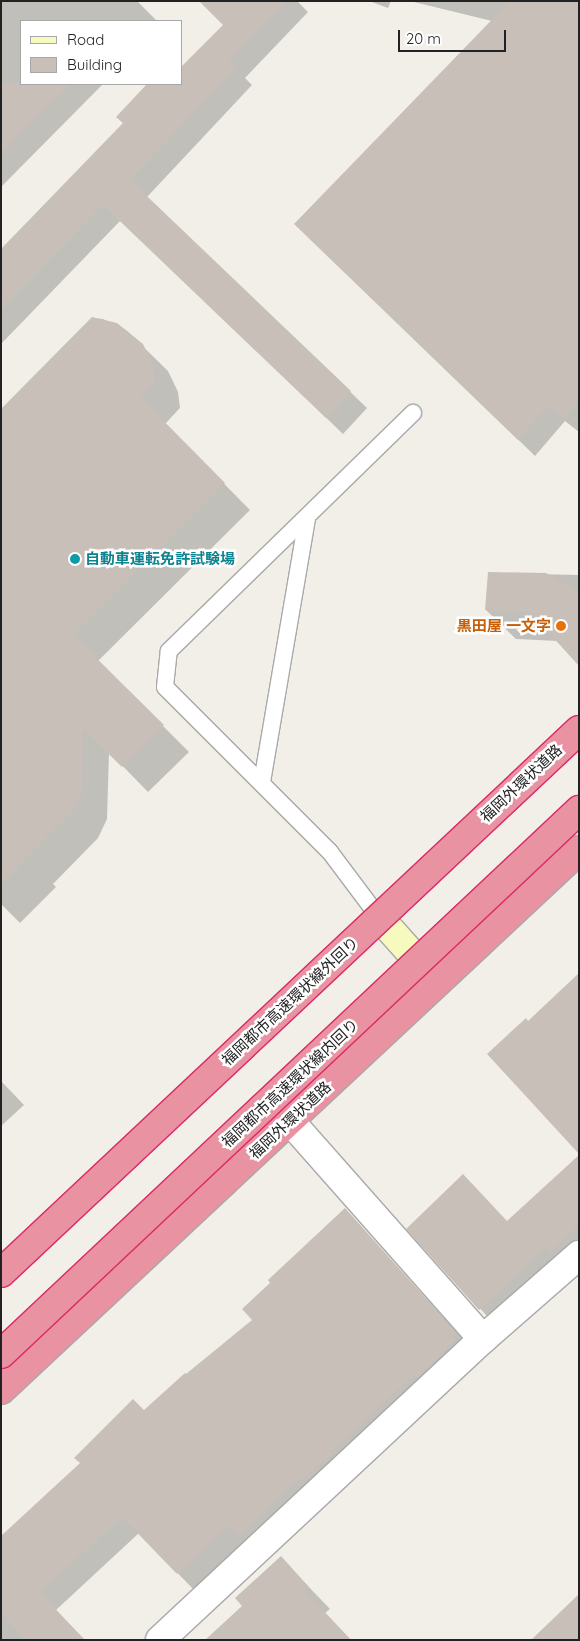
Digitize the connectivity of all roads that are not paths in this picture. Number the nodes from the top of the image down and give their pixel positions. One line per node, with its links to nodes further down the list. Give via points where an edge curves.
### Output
1 (413, 414): 2 (lane)
2 (307, 518): 4 (lane); 4 (lane, via 169,651 165,687)
3 (579, 730): 7 (highway, 福岡外環状道路); 12 (highway, 福岡都市高速環状線外回り, bridge)
4 (262, 782): 7 (lane, via 330,852)
5 (579, 810): 14 (highway, 福岡都市高速環状線内回り, bridge)
6 (579, 850): 8 (highway, 福岡外環状道路)
7 (378, 916): 8 (street); 11 (highway, 福岡外環状道路, via 85,1183)
8 (437, 983): 9 (highway, 福岡外環状道路)
9 (290, 1121): 13 (street); 15 (highway, 福岡外環状道路)
10 (579, 1255): 13 (street)
11 (1, 1264)
12 (1, 1272)
13 (483, 1339): 16 (street)
14 (1, 1354)
15 (1, 1390)
16 (160, 1640)

